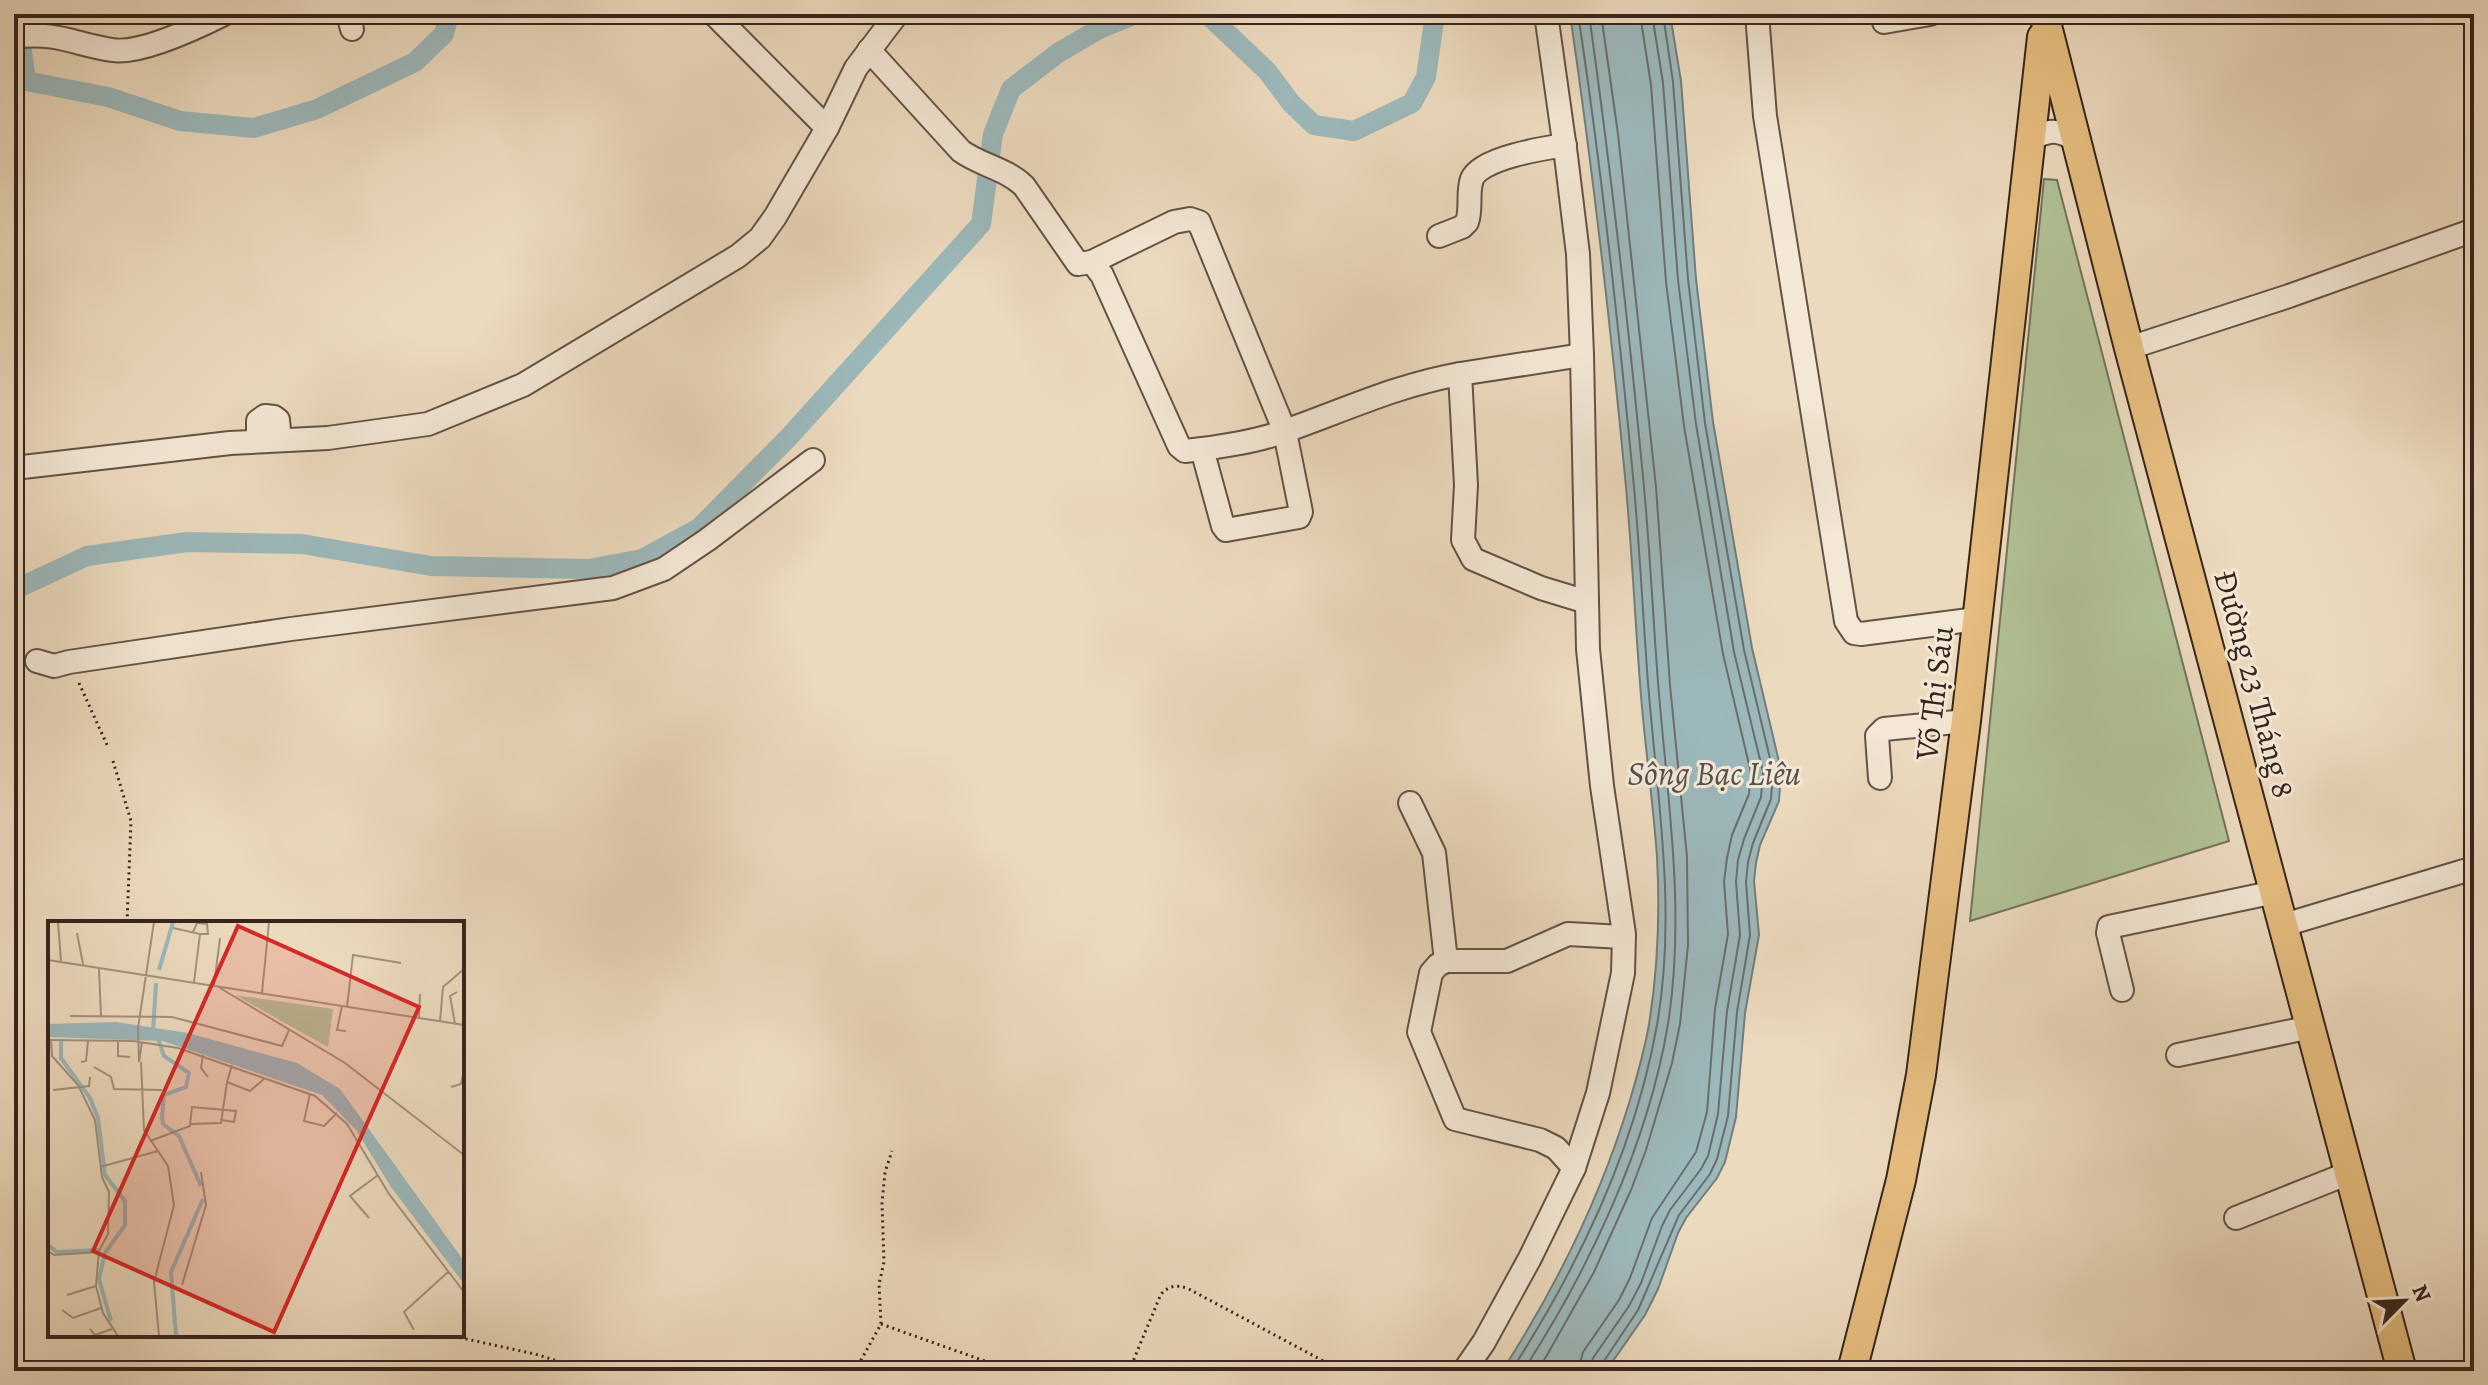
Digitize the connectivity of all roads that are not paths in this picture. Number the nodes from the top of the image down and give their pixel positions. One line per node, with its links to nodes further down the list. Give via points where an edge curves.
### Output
1 (224, 14): 9 (street, via 148,45 115,51 47,34)
2 (714, 14): 11 (street)
3 (897, 14): 10 (street)
4 (1546, 14): 14 (street)
5 (1757, 14): 26 (street, via 1765,116 1846,621 1861,634)
6 (1930, 14): 8 (street)
7 (2048, 15): 12 (main road, Võ Thị Sáu); 13 (main road, Đường 23 Tháng 8)
8 (1884, 22)
9 (16, 37)
10 (869, 50): 11 (street); 17 (street, via 961,151 1024,186 1075,262)
11 (827, 128): 24 (street, via 775,217 738,256 523,385 472,408 412,428)
12 (2031, 140): 13 (street, via 2049,131); 26 (main road, Võ Thị Sáu)
13 (2075, 140): 18 (main road, Đường 23 Tháng 8)
14 (1565, 145): 16 (street, via 1513,155 1478,170 1471,181 1467,222); 19 (street, via 1578,254)
15 (2474, 230): 18 (street)
16 (1439, 236)
17 (1092, 262): 21 (street, via 1174,222 1199,222); 22 (street, via 1179,446 1185,451)
18 (2129, 348): 32 (main road, Đường 23 Tháng 8)
19 (1582, 355): 20 (street); 25 (street)
20 (1460, 374): 21 (street, via 1354,403); 25 (street, via 1466,549 1473,559)
21 (1285, 432): 22 (street); 22 (street, via 1299,517 1226,530)
22 (1202, 449)
23 (813, 460): 27 (street, via 664,569 613,588 54,666)
24 (14, 468)
25 (1587, 602): 34 (street, via 1602,786)
26 (1977, 619): 28 (main road, Võ Thị Sáu)
27 (37, 661)
28 (1966, 721): 29 (street, via 1879,732); 43 (main road, Võ Thị Sáu, via 1921,1075 1901,1180)
29 (1880, 778)
30 (1410, 803): 35 (street, via 1434,853)
31 (2474, 868): 33 (street)
32 (2275, 892): 33 (main road, Đường 23 Tháng 8); 36 (street, via 2109,927)
33 (2284, 925): 37 (main road, Đường 23 Tháng 8)
34 (1623, 937): 35 (street, via 1568,934 1507,961); 39 (street, via 1623,973 1598,1093)
35 (1446, 961): 39 (street, via 1431,973 1419,1032 1455,1119 1540,1140)
36 (2122, 990)
37 (2311, 1027): 38 (street); 40 (main road, Đường 23 Tháng 8)
38 (2178, 1055)
39 (1574, 1168): 42 (street, via 1530,1258)
40 (2349, 1173): 41 (street); 44 (main road, Đường 23 Tháng 8)
41 (2236, 1218)
42 (1464, 1371)
43 (1852, 1371)
44 (2402, 1371)

